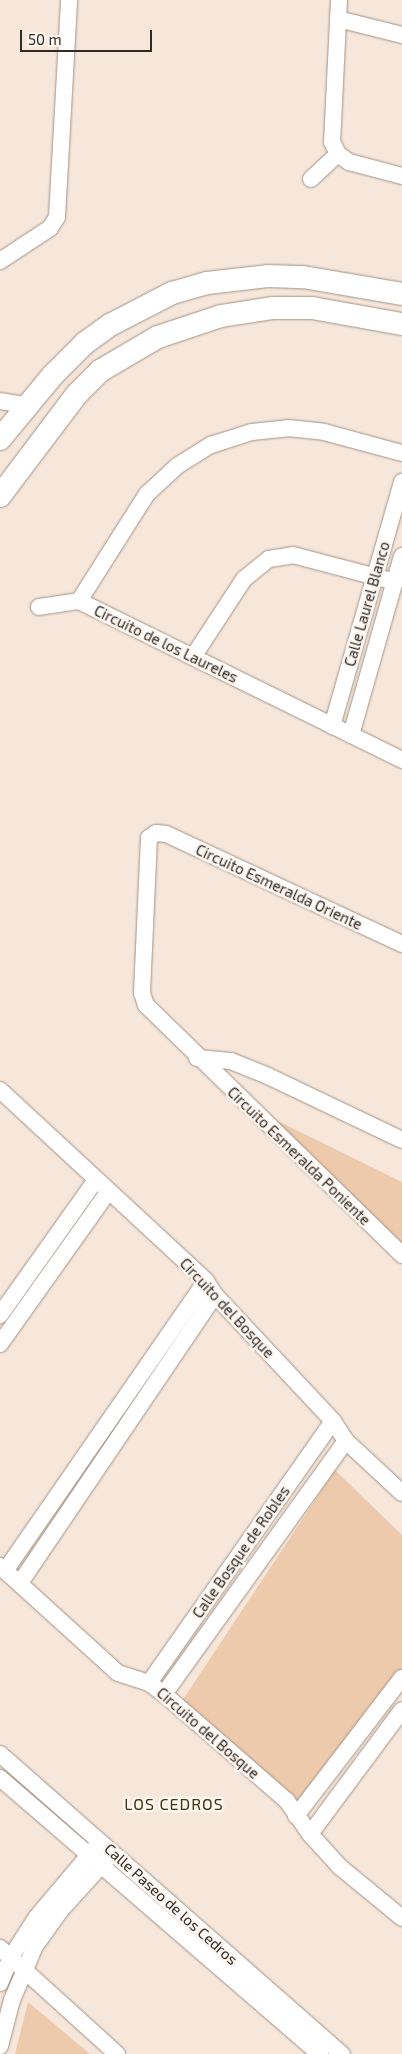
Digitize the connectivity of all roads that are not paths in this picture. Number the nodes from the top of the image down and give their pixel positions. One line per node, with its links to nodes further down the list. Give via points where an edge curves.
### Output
1 (69, 0): 8 (street, via 57,217 50,228)
2 (339, 0): 3 (street)
3 (338, 19): 4 (street); 5 (street, via 332,142)
4 (402, 35)
5 (338, 154): 6 (street, via 349,162); 7 (street)
6 (402, 176)
7 (311, 179)
8 (0, 261)
9 (402, 294): 12 (street, via 303,277 268,276 207,283 166,296 110,325 68,358)
10 (402, 324): 13 (street, via 312,308 244,311 193,323 130,351 100,371)
11 (0, 401): 12 (street)
12 (26, 405): 13 (street); 14 (street)
13 (50, 426): 17 (street)
14 (0, 439)
15 (402, 453): 21 (street, Circuito de los Laureles, via 324,432 288,428 252,432 211,445 177,466 148,494)
16 (402, 482): 19 (street, Calle Laurel Blanco)
17 (0, 496)
18 (402, 556): 20 (street, Calle Laurel Blanco)
19 (375, 576): 20 (street); 23 (street, via 293,555 269,559 244,579); 24 (street, Calle Laurel Blanco)
20 (395, 582): 25 (street, Calle Laurel Blanco)
21 (78, 601): 22 (street); 23 (street, Circuito de los Laureles)
22 (39, 606)
23 (193, 657): 24 (street, Circuito de los Laureles)
24 (332, 726): 25 (street, Circuito de los Laureles)
25 (351, 735): 26 (street, Circuito de los Laureles)
26 (402, 760)
27 (402, 944): 28 (street, Circuito Esmeralda Oriente, via 166,834 156,833 149,838)
28 (143, 999): 29 (street, Circuito Esmeralda Poniente)
29 (197, 1058): 31 (street, via 231,1061); 34 (street, Circuito Esmeralda Poniente)
30 (1, 1092): 32 (street, Circuito del Bosque)
31 (402, 1140)
32 (96, 1180): 33 (street, Circuito del Bosque); 36 (street)
33 (108, 1192): 35 (street, Circuito del Bosque); 37 (street)
34 (402, 1256)
35 (211, 1288): 38 (street, Circuito del Bosque); 39 (street); 40 (street)
36 (0, 1315)
37 (1, 1342)
38 (333, 1421): 41 (street, Circuito del Bosque); 43 (street, Calle Bosque de Robles)
39 (102, 1431): 40 (street); 44 (street)
40 (116, 1441): 46 (street)
41 (346, 1441): 42 (street, Circuito del Bosque); 45 (street, Calle Bosque de Robles)
42 (402, 1492)
43 (233, 1562): 45 (street); 47 (street, Calle Bosque de Robles)
44 (3, 1569): 46 (street, Circuito del Bosque)
45 (247, 1575): 49 (street, Calle Bosque de Robles)
46 (20, 1583): 47 (street, Circuito del Bosque, via 118,1673)
47 (149, 1683): 49 (street, Circuito del Bosque)
48 (400, 1684): 50 (street)
49 (164, 1694): 54 (street, Circuito del Bosque, via 287,1801)
50 (386, 1701): 51 (street); 54 (street)
51 (401, 1713): 55 (street)
52 (0, 1754): 56 (street, Calle Paseo de los Cedros)
53 (0, 1778): 58 (street, Calle Paseo de los Cedros)
54 (296, 1816): 55 (street, Circuito del Bosque)
55 (310, 1834): 59 (street, Circuito del Bosque, via 340,1866)
56 (101, 1840): 57 (street, Calle Paseo de los Cedros); 58 (street)
57 (114, 1851): 58 (street); 62 (street, Calle Paseo de los Cedros)
58 (95, 1860): 60 (street, via 48,1902); 61 (street, via 48,1927); 62 (street, Calle Paseo de los Cedros)
59 (402, 1918)
60 (3, 1965): 61 (street)
61 (25, 1976): 63 (street); 64 (street)
62 (296, 2026): 65 (street, Calle Paseo de los Cedros); 66 (street, Calle Paseo de los Cedros)
63 (0, 2046)
64 (117, 2054)
65 (320, 2054)
66 (342, 2054)

